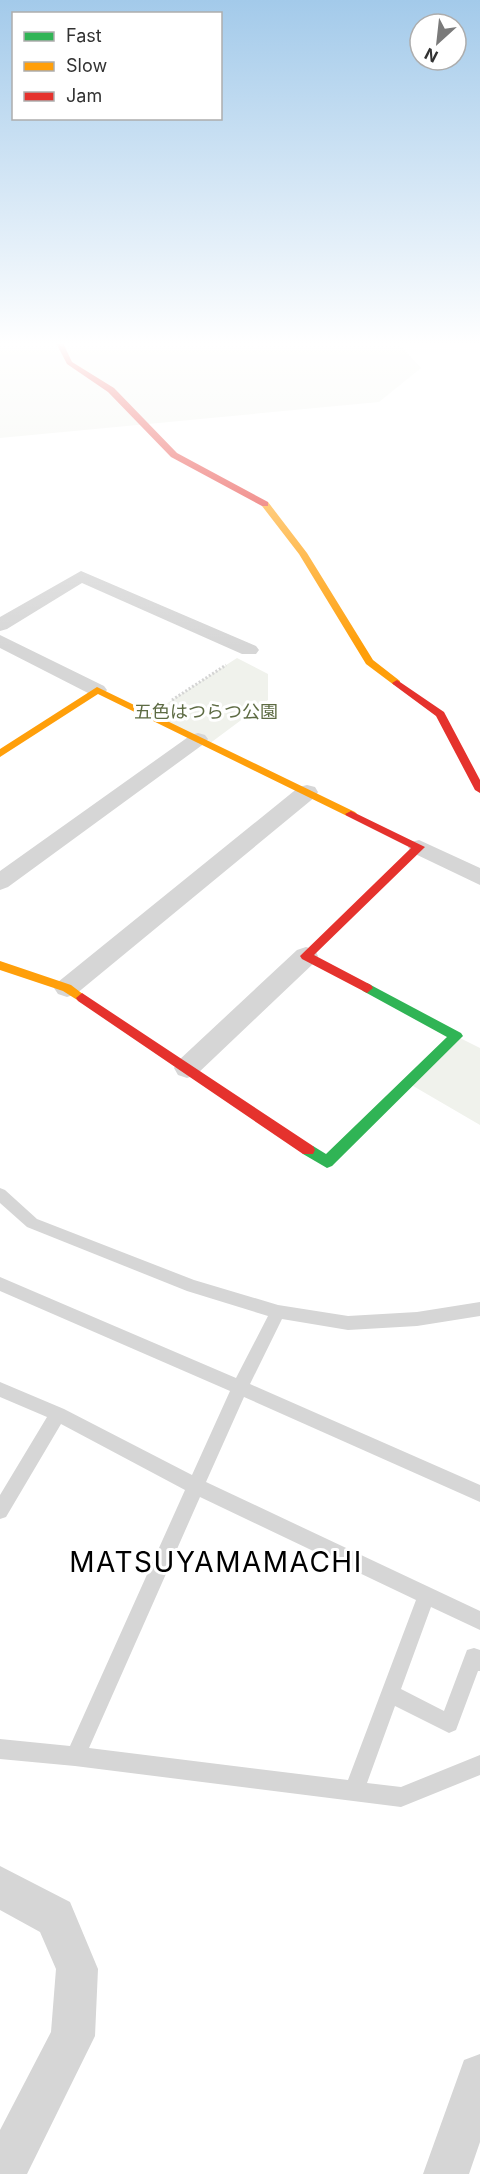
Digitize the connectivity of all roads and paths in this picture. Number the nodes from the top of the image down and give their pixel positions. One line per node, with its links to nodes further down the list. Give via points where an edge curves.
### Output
1 (164, 444): 9 (street, via 174,455 267,505 303,553 369,662 440,714)
2 (0, 625): 4 (street, via 81,576)
3 (0, 641): 5 (street)
4 (249, 650): 6 (path)
5 (98, 690): 6 (street); 8 (street)
6 (149, 715): 7 (street)
7 (198, 739): 10 (street); 13 (street)
8 (0, 754)
9 (480, 790)
10 (307, 792): 11 (street); 16 (street)
11 (419, 847): 12 (street); 14 (street)
12 (480, 877)
13 (0, 882)
14 (306, 957): 17 (street); 17 (street, via 456,1036 327,1162)
15 (0, 965): 16 (street)
16 (68, 988): 17 (street)
17 (187, 1068)
18 (0, 1194): 21 (lane, via 32,1223 192,1286)
19 (0, 1284): 22 (lane)
20 (480, 1309): 21 (lane, via 417,1319 348,1323)
21 (278, 1312): 22 (lane)
22 (240, 1387): 25 (lane); 26 (lane)
23 (0, 1389): 24 (lane)
24 (58, 1414): 25 (lane); 27 (lane)
25 (195, 1486): 28 (lane); 33 (lane)
26 (480, 1494)
27 (0, 1511)
28 (426, 1596): 29 (lane); 31 (lane)
29 (480, 1621)
30 (480, 1662): 31 (lane, via 474,1657 449,1723)
31 (390, 1694): 35 (lane)
32 (0, 1749): 33 (lane)
33 (75, 1756): 35 (lane)
34 (480, 1765): 35 (lane, via 401,1797)
35 (354, 1791)
36 (0, 1887): 38 (street, via 55,1917 77,1969 73,2036)
37 (480, 2076): 39 (street)
38 (2, 2174)
39 (446, 2174)

